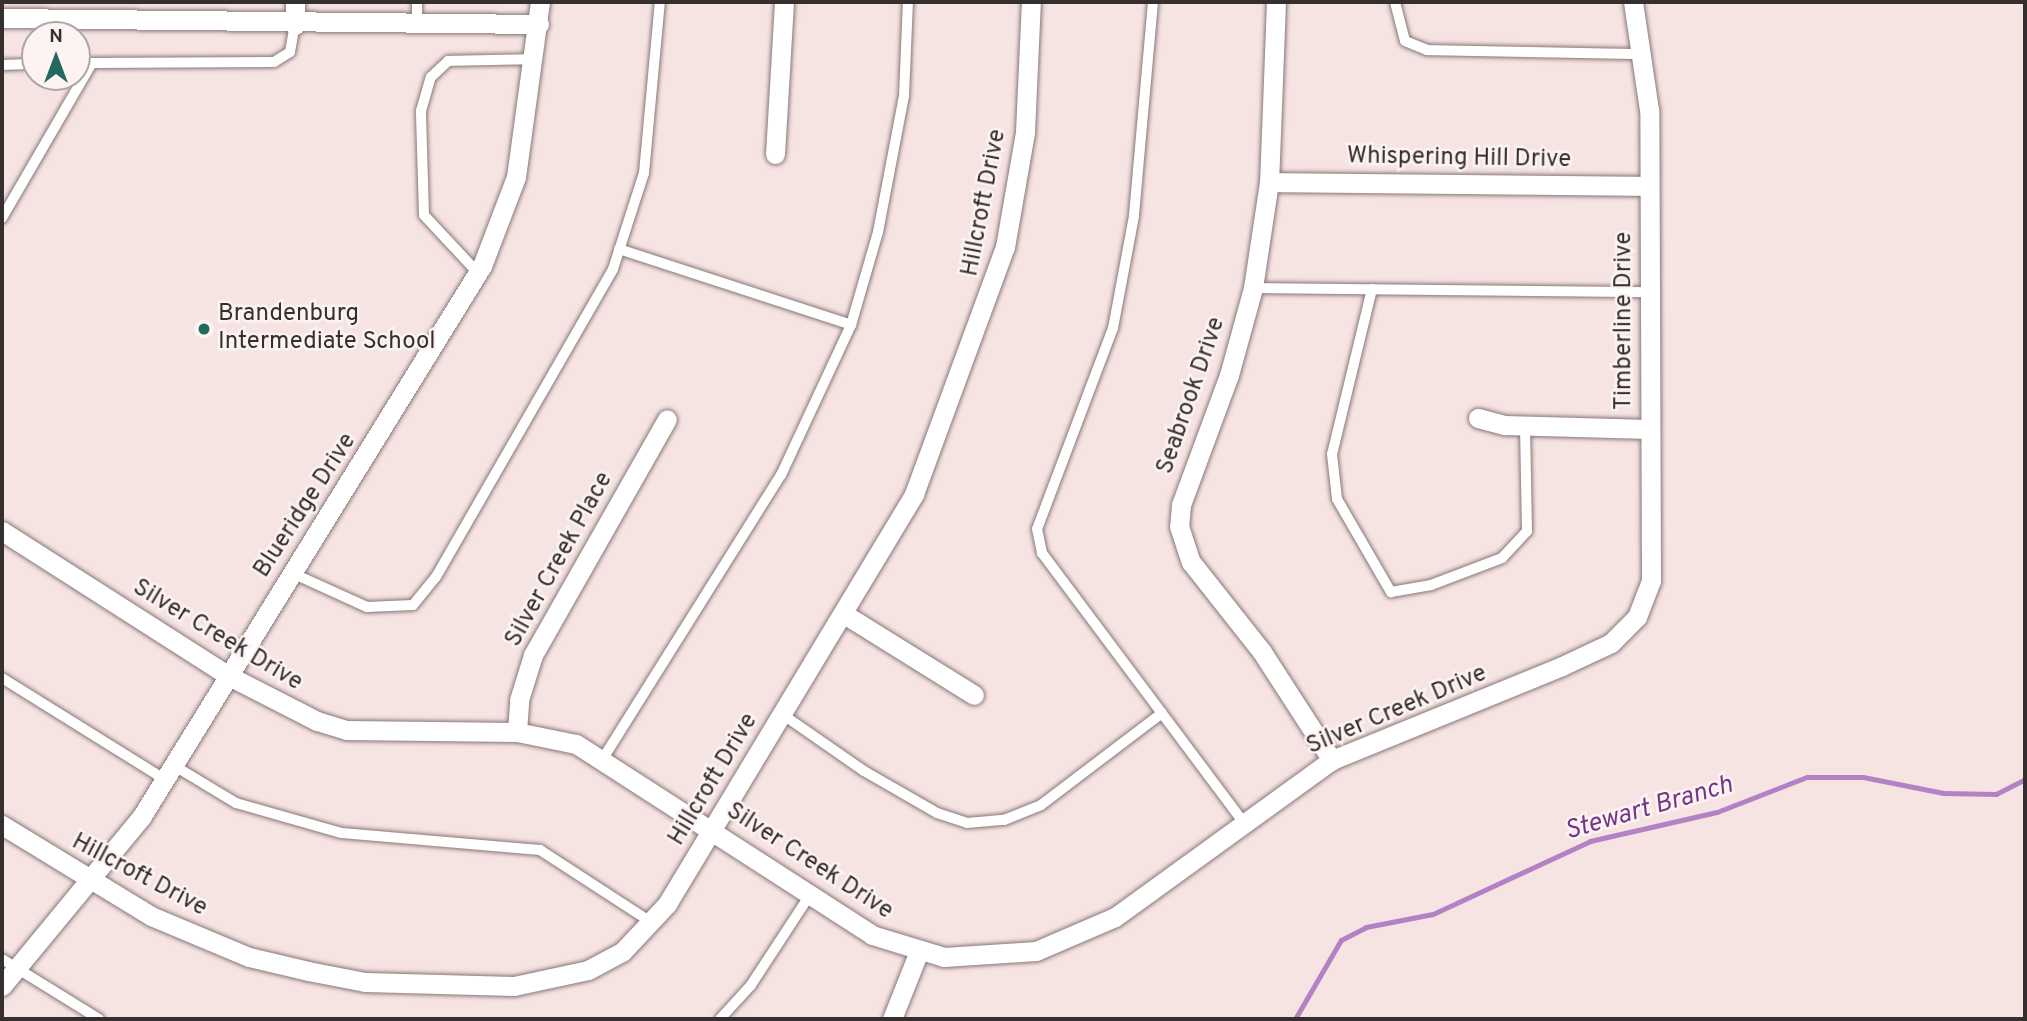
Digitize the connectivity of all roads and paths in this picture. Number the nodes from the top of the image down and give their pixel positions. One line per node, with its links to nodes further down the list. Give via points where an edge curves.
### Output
1 (295, 2): 15 (street)
2 (417, 2): 13 (lane)
3 (540, 2): 14 (street, Blueridge Drive)
4 (660, 2): 25 (lane, via 644,173)
5 (784, 2): 21 (street)
6 (908, 2): 30 (lane, via 904,96 878,232)
7 (1031, 2): 37 (street, Hillcroft Drive, via 1025,132 994,291 914,494)
8 (1153, 2): 42 (lane, via 1137,191 1112,328 1037,529 1042,553)
9 (1276, 2): 22 (street, Seabrook Drive)
10 (1395, 2): 16 (lane, via 1405,41 1427,50)
11 (1633, 2): 16 (street, Timberline Drive)
12 (2, 18): 15 (street)
13 (417, 23): 14 (street); 15 (street)
14 (538, 24): 17 (street, Blueridge Drive)
15 (295, 25): 18 (lane, via 290,52 274,62)
16 (1643, 54): 23 (street, Timberline Drive)
17 (536, 60): 26 (street, Blueridge Drive, via 516,177); 26 (lane, via 448,61 431,77 421,111 424,215)
18 (92, 63): 24 (lane)
19 (21, 64): 20 (lane)
20 (2, 65)
21 (775, 154)
22 (1269, 182): 23 (street, Whispering Hill Drive); 27 (street, Seabrook Drive)
23 (1649, 186): 29 (street, Timberline Drive)
24 (2, 218)
25 (619, 248): 30 (lane); 36 (lane, via 436,577 413,605 367,607)
26 (478, 273): 36 (street, Blueridge Drive)
27 (1253, 288): 28 (lane); 46 (street, Seabrook Drive, via 1229,375 1181,505 1182,544)
28 (1373, 289): 29 (lane); 33 (lane, via 1332,454 1337,499 1391,592 1431,585 1503,558 1527,531)
29 (1649, 292): 34 (street, Timberline Drive)
30 (851, 325): 45 (lane, via 781,475)
31 (1478, 418): 33 (street)
32 (667, 419): 44 (street, Silver Creek Place, via 533,654 519,700)
33 (1525, 426): 34 (street)
34 (1649, 429): 38 (street, Timberline Drive, via 1651,582 1646,602)
35 (2, 531): 39 (street, Silver Creek Drive)
36 (292, 573): 39 (street, Blueridge Drive)
37 (844, 614): 41 (street); 43 (street, Hillcroft Drive)
38 (1623, 633): 46 (street, Silver Creek Drive, via 1562,666)
39 (227, 675): 44 (street, Silver Creek Drive, via 289,709 346,730); 47 (street, Blueridge Drive)
40 (2, 678): 47 (lane)
41 (974, 695)
42 (1162, 713): 43 (lane, via 1041,805 1004,820 967,823 937,814 864,771); 48 (lane)
43 (782, 714): 50 (street, Hillcroft Drive)
44 (517, 732): 45 (street, Silver Creek Drive, via 576,744)
45 (602, 760): 50 (street, Silver Creek Drive)
46 (1332, 760): 48 (street, Silver Creek Drive)
47 (169, 772): 51 (street, Blueridge Drive); 53 (lane, via 236,803 341,833 540,850)
48 (1243, 822): 54 (street, Silver Creek Drive, via 1149,895 1075,937 1002,957)
49 (2, 825): 51 (street, Hillcroft Drive)
50 (711, 828): 52 (street, Silver Creek Drive); 53 (street, Hillcroft Drive)
51 (93, 882): 53 (street, Hillcroft Drive, via 150,916 249,957 365,982 514,986 552,980 622,953); 55 (street, Blueridge Drive)
52 (810, 895): 54 (street, Silver Creek Drive, via 872,935); 58 (lane, via 751,985)
53 (652, 922)
54 (919, 951): 59 (street)
55 (9, 964): 56 (street, Blueridge Drive); 57 (lane)
56 (2, 986)
57 (99, 1019)
58 (720, 1019)
59 (892, 1019)

